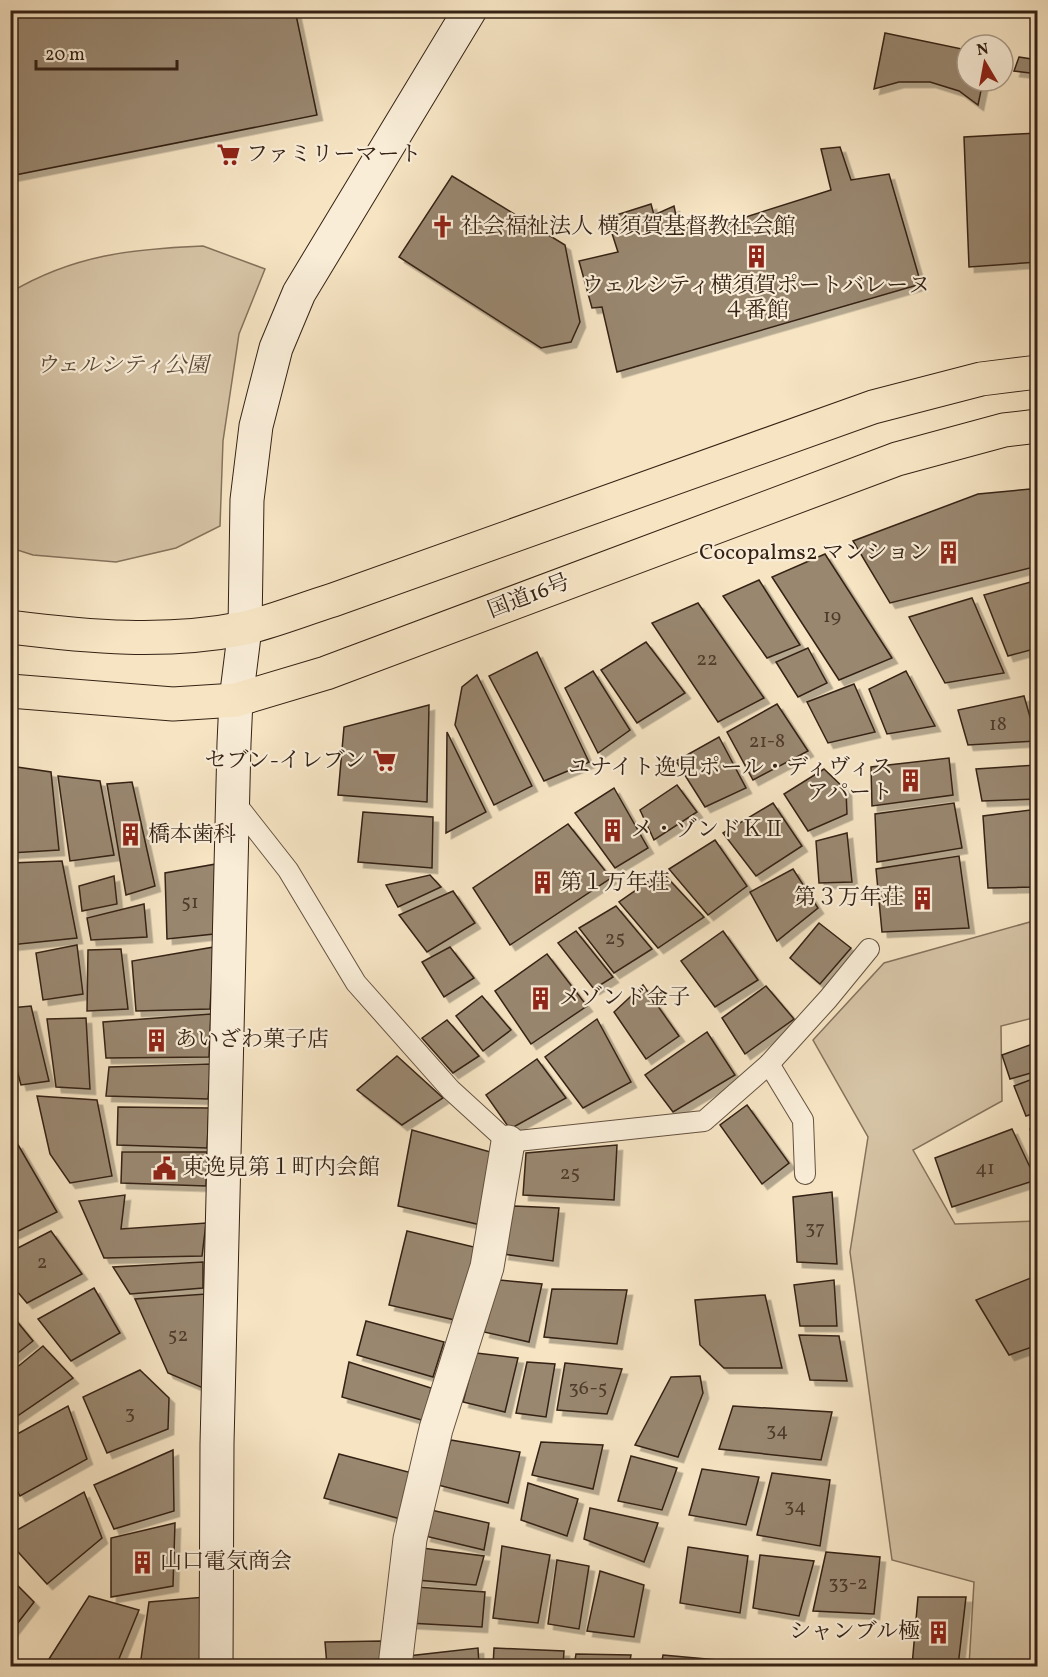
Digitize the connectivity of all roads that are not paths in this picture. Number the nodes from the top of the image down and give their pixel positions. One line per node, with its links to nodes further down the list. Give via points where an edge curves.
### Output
1 (470, 10): 5 (street, via 299,293 276,348 256,426 247,500)
2 (1038, 372): 5 (highway, via 981,379 873,406)
3 (1038, 426): 7 (highway, 国道16号, via 1004,430 897,459 326,673)
4 (10, 627): 5 (highway, via 71,635 171,638)
5 (245, 628): 7 (street)
6 (10, 691): 7 (highway, 国道16号, via 173,704)
7 (236, 700): 8 (street)
8 (233, 800): 11 (lane, via 288,870 356,983 452,1089); 13 (street, via 217,1443)
9 (868, 949): 10 (lane)
10 (769, 1064): 11 (lane, via 704,1121); 12 (lane, via 803,1120)
11 (508, 1142): 14 (street, via 487,1267 436,1429 410,1539)
12 (805, 1174)
13 (216, 1666)
14 (396, 1666)

